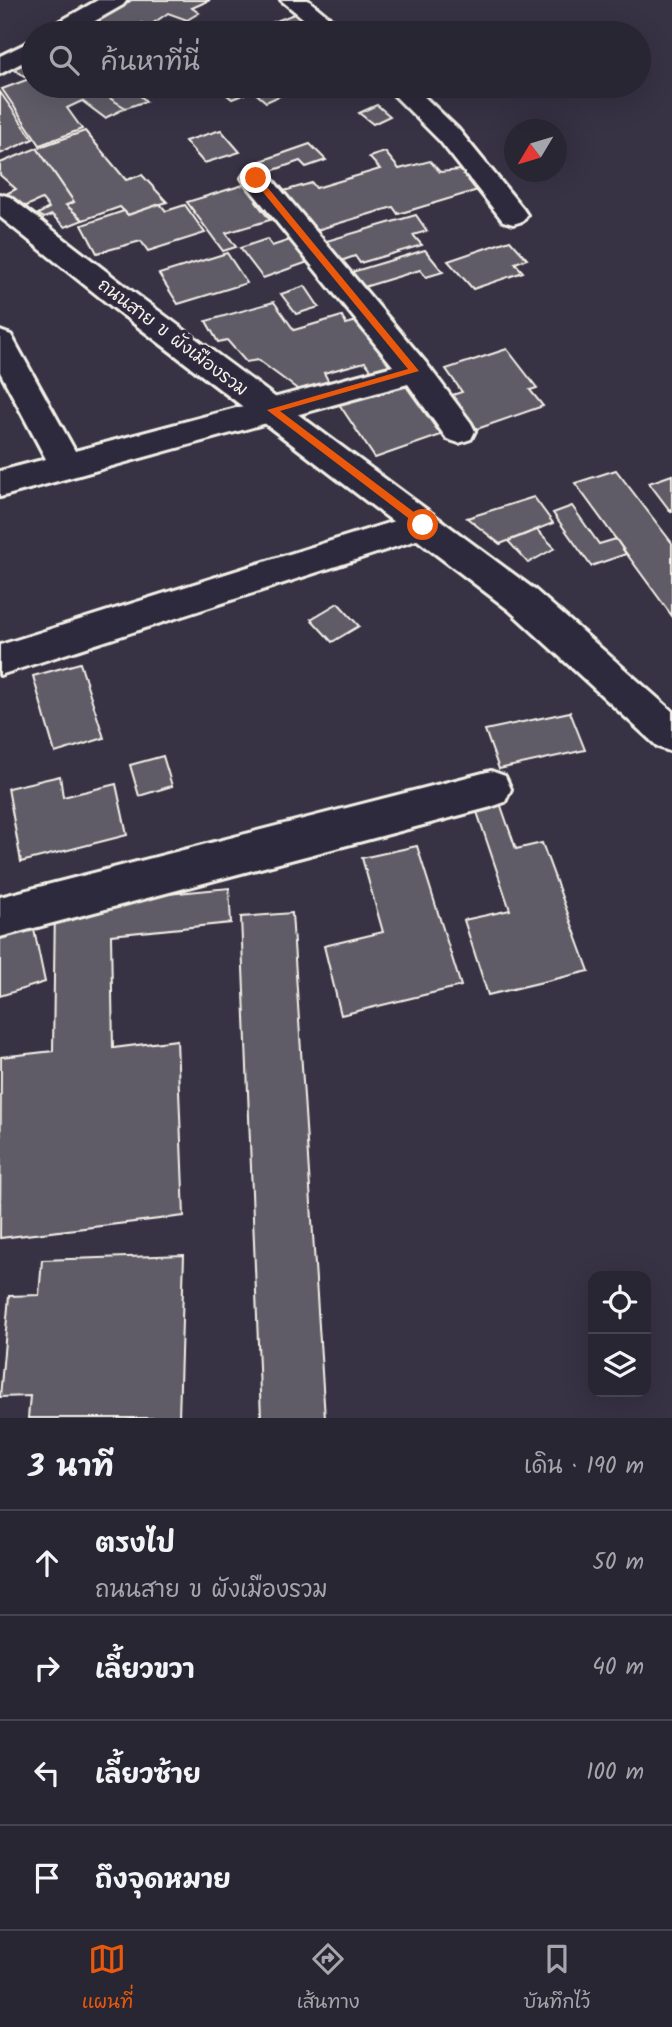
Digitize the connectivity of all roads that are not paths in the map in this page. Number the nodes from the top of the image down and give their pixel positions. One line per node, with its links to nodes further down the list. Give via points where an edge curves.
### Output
1 (115, 0): 3 (main road)
2 (293, 0): 4 (main road)
3 (78, 21)
4 (320, 21)
5 (21, 54): 6 (main road)
6 (0, 66)
7 (410, 98): 10 (main road, via 449,135)
8 (256, 178): 12 (main road)
9 (0, 203): 13 (main road, ถนนสาย ข ผังเมืองรวม)
10 (513, 215)
11 (0, 342): 15 (main road)
12 (415, 371): 13 (main road); 14 (main road)
13 (271, 410): 15 (main road); 17 (main road, ถนนสาย ข ผังเมืองรวม)
14 (459, 431)
15 (66, 466): 16 (main road)
16 (0, 484)
17 (423, 525): 18 (main road); 19 (main road, ถนนสาย ข ผังเมืองรวม, via 522,600)
18 (0, 660)
19 (672, 735)
20 (491, 789): 21 (main road)
21 (0, 918)

